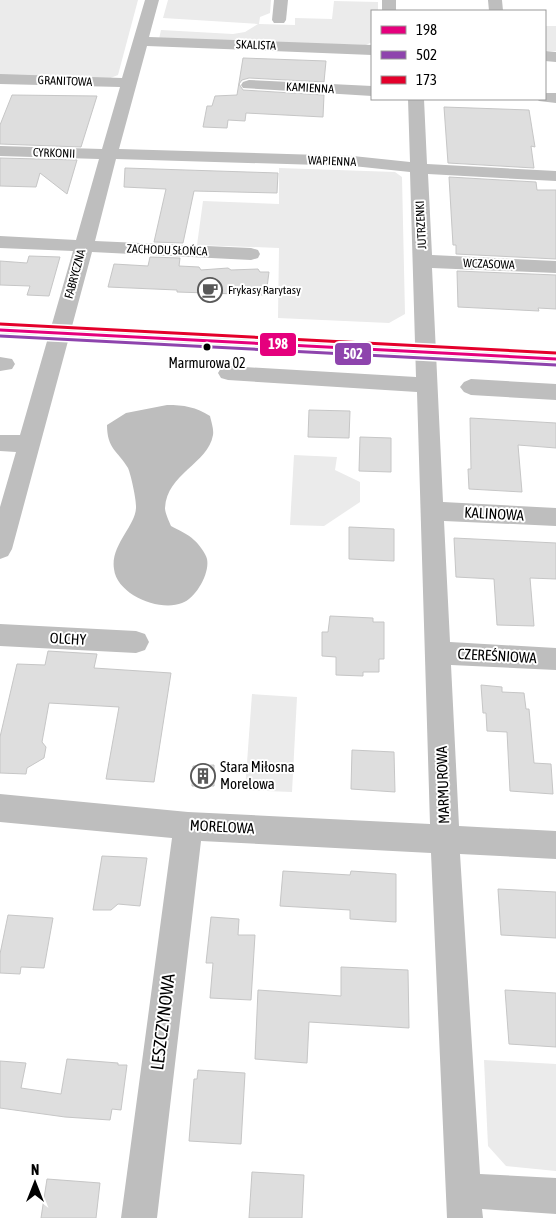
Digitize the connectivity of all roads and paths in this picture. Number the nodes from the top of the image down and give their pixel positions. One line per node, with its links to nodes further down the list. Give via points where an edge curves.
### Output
1 (152, 0): 4 (street, FABRYCZNA)
2 (281, 0): 3 (street)
3 (279, 20)
4 (140, 41): 5 (street, SKALISTA); 7 (street, FABRYCZNA)
5 (371, 50)
6 (0, 79): 7 (street, GRANITOWA)
7 (129, 83): 12 (street, FABRYCZNA)
8 (248, 85): 9 (street, KAMIENNA)
9 (371, 91)
10 (416, 100): 13 (street, JUTRZENKI)
11 (0, 151): 12 (street, CYRKONII)
12 (108, 155): 13 (street, WAPIENNA, via 353,161); 16 (street, FABRYCZNA)
13 (419, 168): 14 (street, WAPIENNA); 18 (street, JUTRZENKI)
14 (556, 176)
15 (0, 242): 16 (street, ZACHODU SŁOŃCA)
16 (83, 245): 17 (street, ZACHODU SŁOŃCA); 21 (street, FABRYCZNA)
17 (251, 254)
18 (423, 261): 19 (street, WCZASOWA); 22 (street, JUTRZENKI)
19 (556, 266)
20 (0, 330): 21 (street)
21 (60, 333): 22 (street); 29 (street, FABRYCZNA)
22 (426, 352): 23 (street); 25 (street, MARMUROWA)
23 (556, 359)
24 (228, 373): 25 (street)
25 (427, 385): 30 (street, MARMUROWA)
26 (471, 387): 27 (street)
27 (556, 392)
28 (0, 443): 29 (street)
29 (28, 444): 32 (street, FABRYCZNA)
30 (431, 511): 31 (street, KALINOWA); 35 (street, MARMUROWA)
31 (556, 517)
32 (0, 549)
33 (0, 635): 34 (street, OLCHY)
34 (136, 642)
35 (438, 653): 36 (street, CZEREŚNIOWA); 39 (street, MARMUROWA)
36 (556, 659)
37 (0, 808): 38 (street, MORELOWA)
38 (188, 826): 39 (street, MORELOWA); 43 (street, LESZCZYNOWA)
39 (445, 838): 40 (street, MORELOWA); 42 (street, MARMUROWA)
40 (556, 845)
41 (556, 1196): 42 (street)
42 (464, 1204)
43 (139, 1218)

